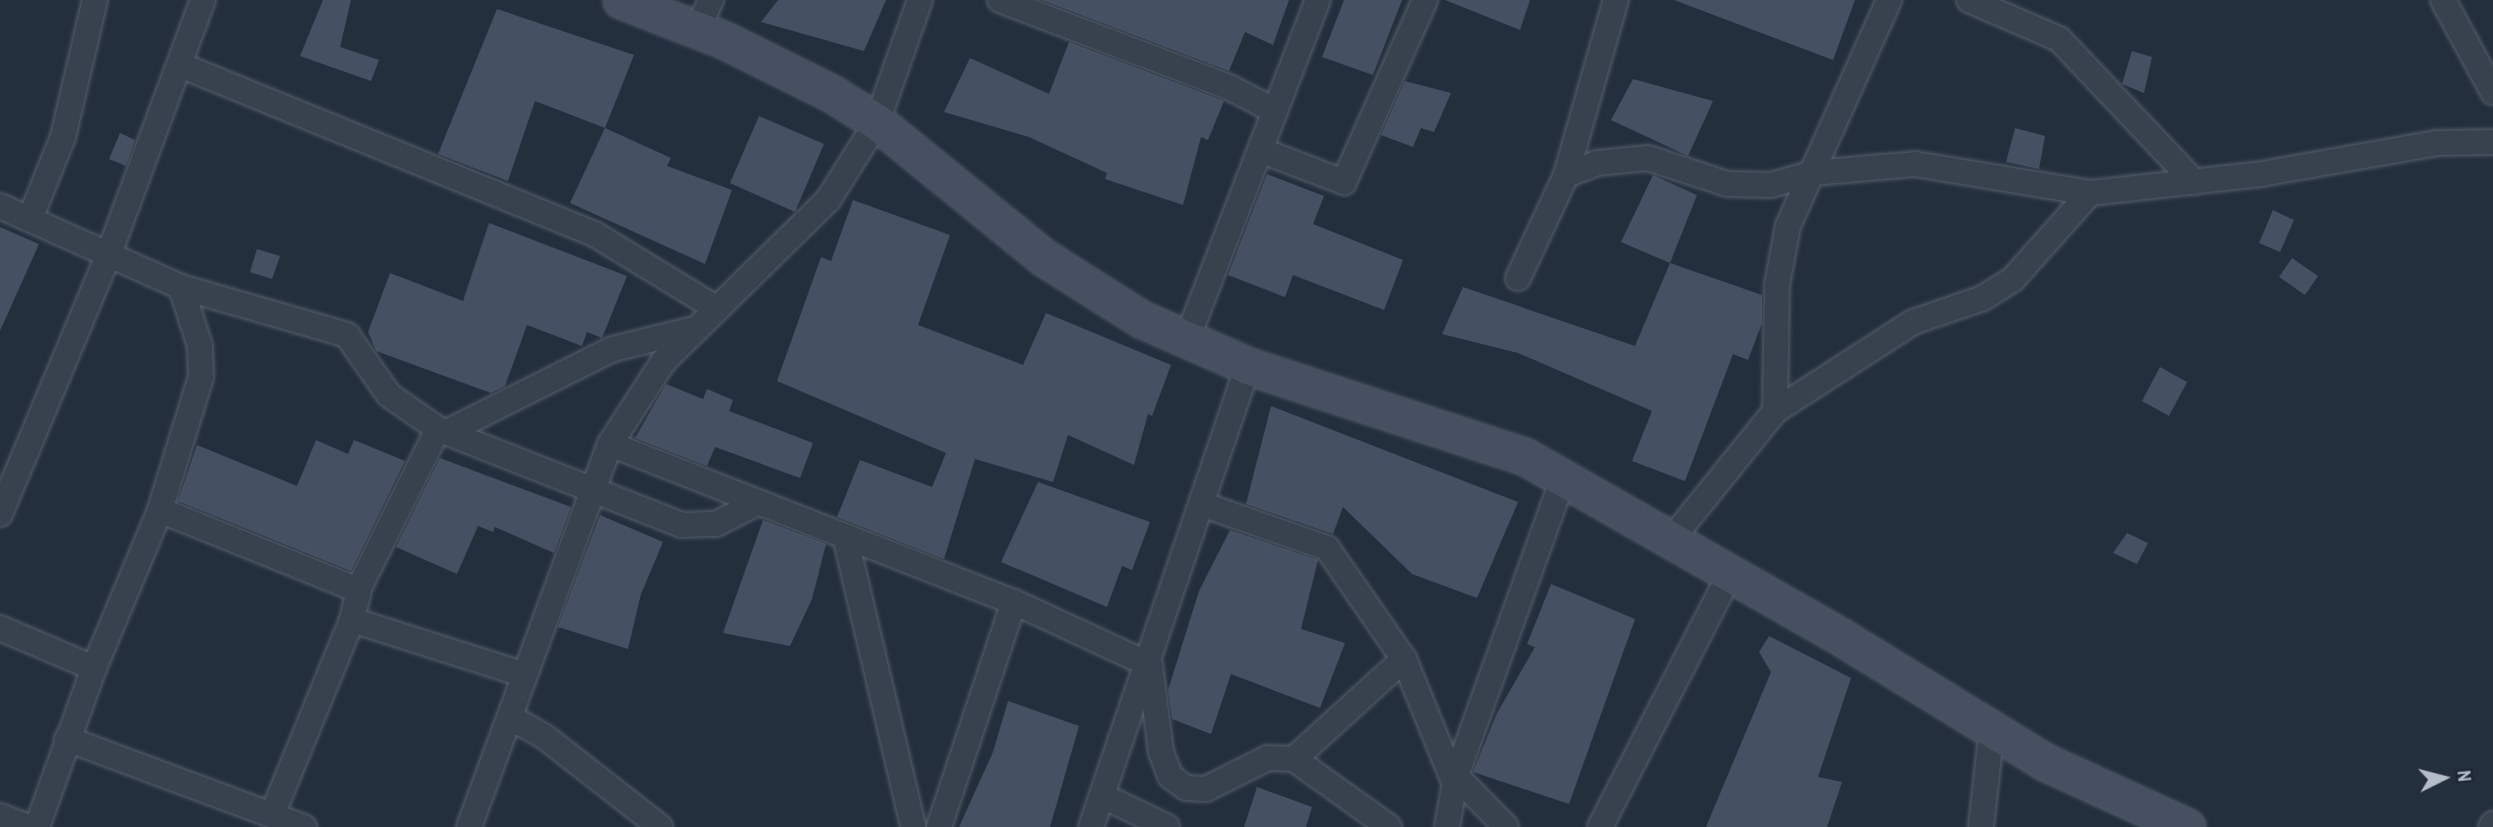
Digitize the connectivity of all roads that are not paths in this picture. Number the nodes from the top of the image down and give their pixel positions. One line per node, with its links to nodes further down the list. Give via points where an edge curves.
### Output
1 (95, 0): 24 (street, via 63,137)
2 (203, 0): 13 (street)
3 (621, 0): 12 (main road)
4 (920, 0): 16 (street)
5 (1000, 0): 15 (street, via 1229,87)
6 (1318, 0): 15 (street)
7 (1425, 0): 18 (street, via 1344,182)
8 (1616, 0): 20 (street)
9 (1889, 0): 19 (street)
10 (1969, 0): 21 (street, via 2059,39)
11 (2443, 0): 14 (street)
12 (705, 15): 16 (main road)
13 (180, 65): 25 (street); 28 (street, via 596,235)
14 (2493, 92)
15 (1275, 111): 18 (street)
16 (877, 122): 28 (street, via 828,200); 30 (main road, via 1043,257 1141,320)
17 (2493, 142): 21 (street, via 2436,142)
18 (1260, 150): 30 (street)
19 (1813, 173): 20 (street, via 1771,185 1727,184 1648,158 1597,163); 22 (street, via 1915,164); 32 (street, via 1788,226 1777,285)
20 (1566, 175): 26 (street)
21 (2194, 182): 22 (street)
22 (2090, 193): 32 (street, via 2013,279 1983,298 1913,322)
23 (0, 206): 24 (street)
24 (30, 219): 25 (street)
25 (110, 251): 27 (street); 40 (street)
26 (1518, 278)
27 (181, 287): 33 (street, via 347,335 389,395); 39 (street, via 200,346 201,377)
28 (717, 309): 29 (street)
29 (694, 329): 33 (street, via 613,348); 34 (street, via 663,362)
30 (1187, 339): 31 (main road)
31 (1248, 366): 35 (main road, via 1524,456); 38 (street)
32 (1775, 411): 42 (street)
33 (443, 430): 36 (street); 44 (street)
34 (610, 444): 36 (street); 37 (street)
35 (1564, 476): 42 (main road); 56 (street)
36 (596, 490): 37 (street, via 701,527); 51 (street)
37 (759, 502): 41 (street)
38 (1204, 505): 48 (street, via 1327,548); 49 (street)
39 (160, 510): 44 (street, via 358,590); 50 (street)
40 (0, 514)
41 (845, 536): 45 (street); 64 (street)
42 (1671, 540): 43 (main road)
43 (1729, 576): 53 (main road); 71 (street)
44 (360, 586): 46 (street)
45 (1014, 602): 49 (street); 65 (street)
46 (352, 620): 51 (street); 59 (street)
47 (0, 628): 50 (street)
48 (1404, 659): 55 (street); 56 (street)
49 (1150, 665): 55 (street, via 1160,752 1179,783 1206,789 1268,758); 57 (street)
50 (94, 667): 54 (street)
51 (522, 674): 52 (street)
52 (510, 717): 62 (street); 63 (street, via 545,737)
53 (1992, 728): 72 (street); 73 (main road, via 2045,762)
54 (67, 739): 59 (street); 61 (street)
55 (1294, 759): 68 (street)
56 (1455, 779): 69 (street); 70 (street)
57 (1103, 796): 66 (street); 67 (street)
58 (0, 816): 60 (street)
59 (286, 822)
60 (29, 827)
61 (37, 827)
62 (469, 827)
63 (660, 827)
64 (913, 827)
65 (939, 827)
66 (1091, 827)
67 (1167, 827)
68 (1390, 827)
69 (1447, 827)
70 (1506, 827)
71 (1600, 827)
72 (1981, 827)
73 (2187, 827)

